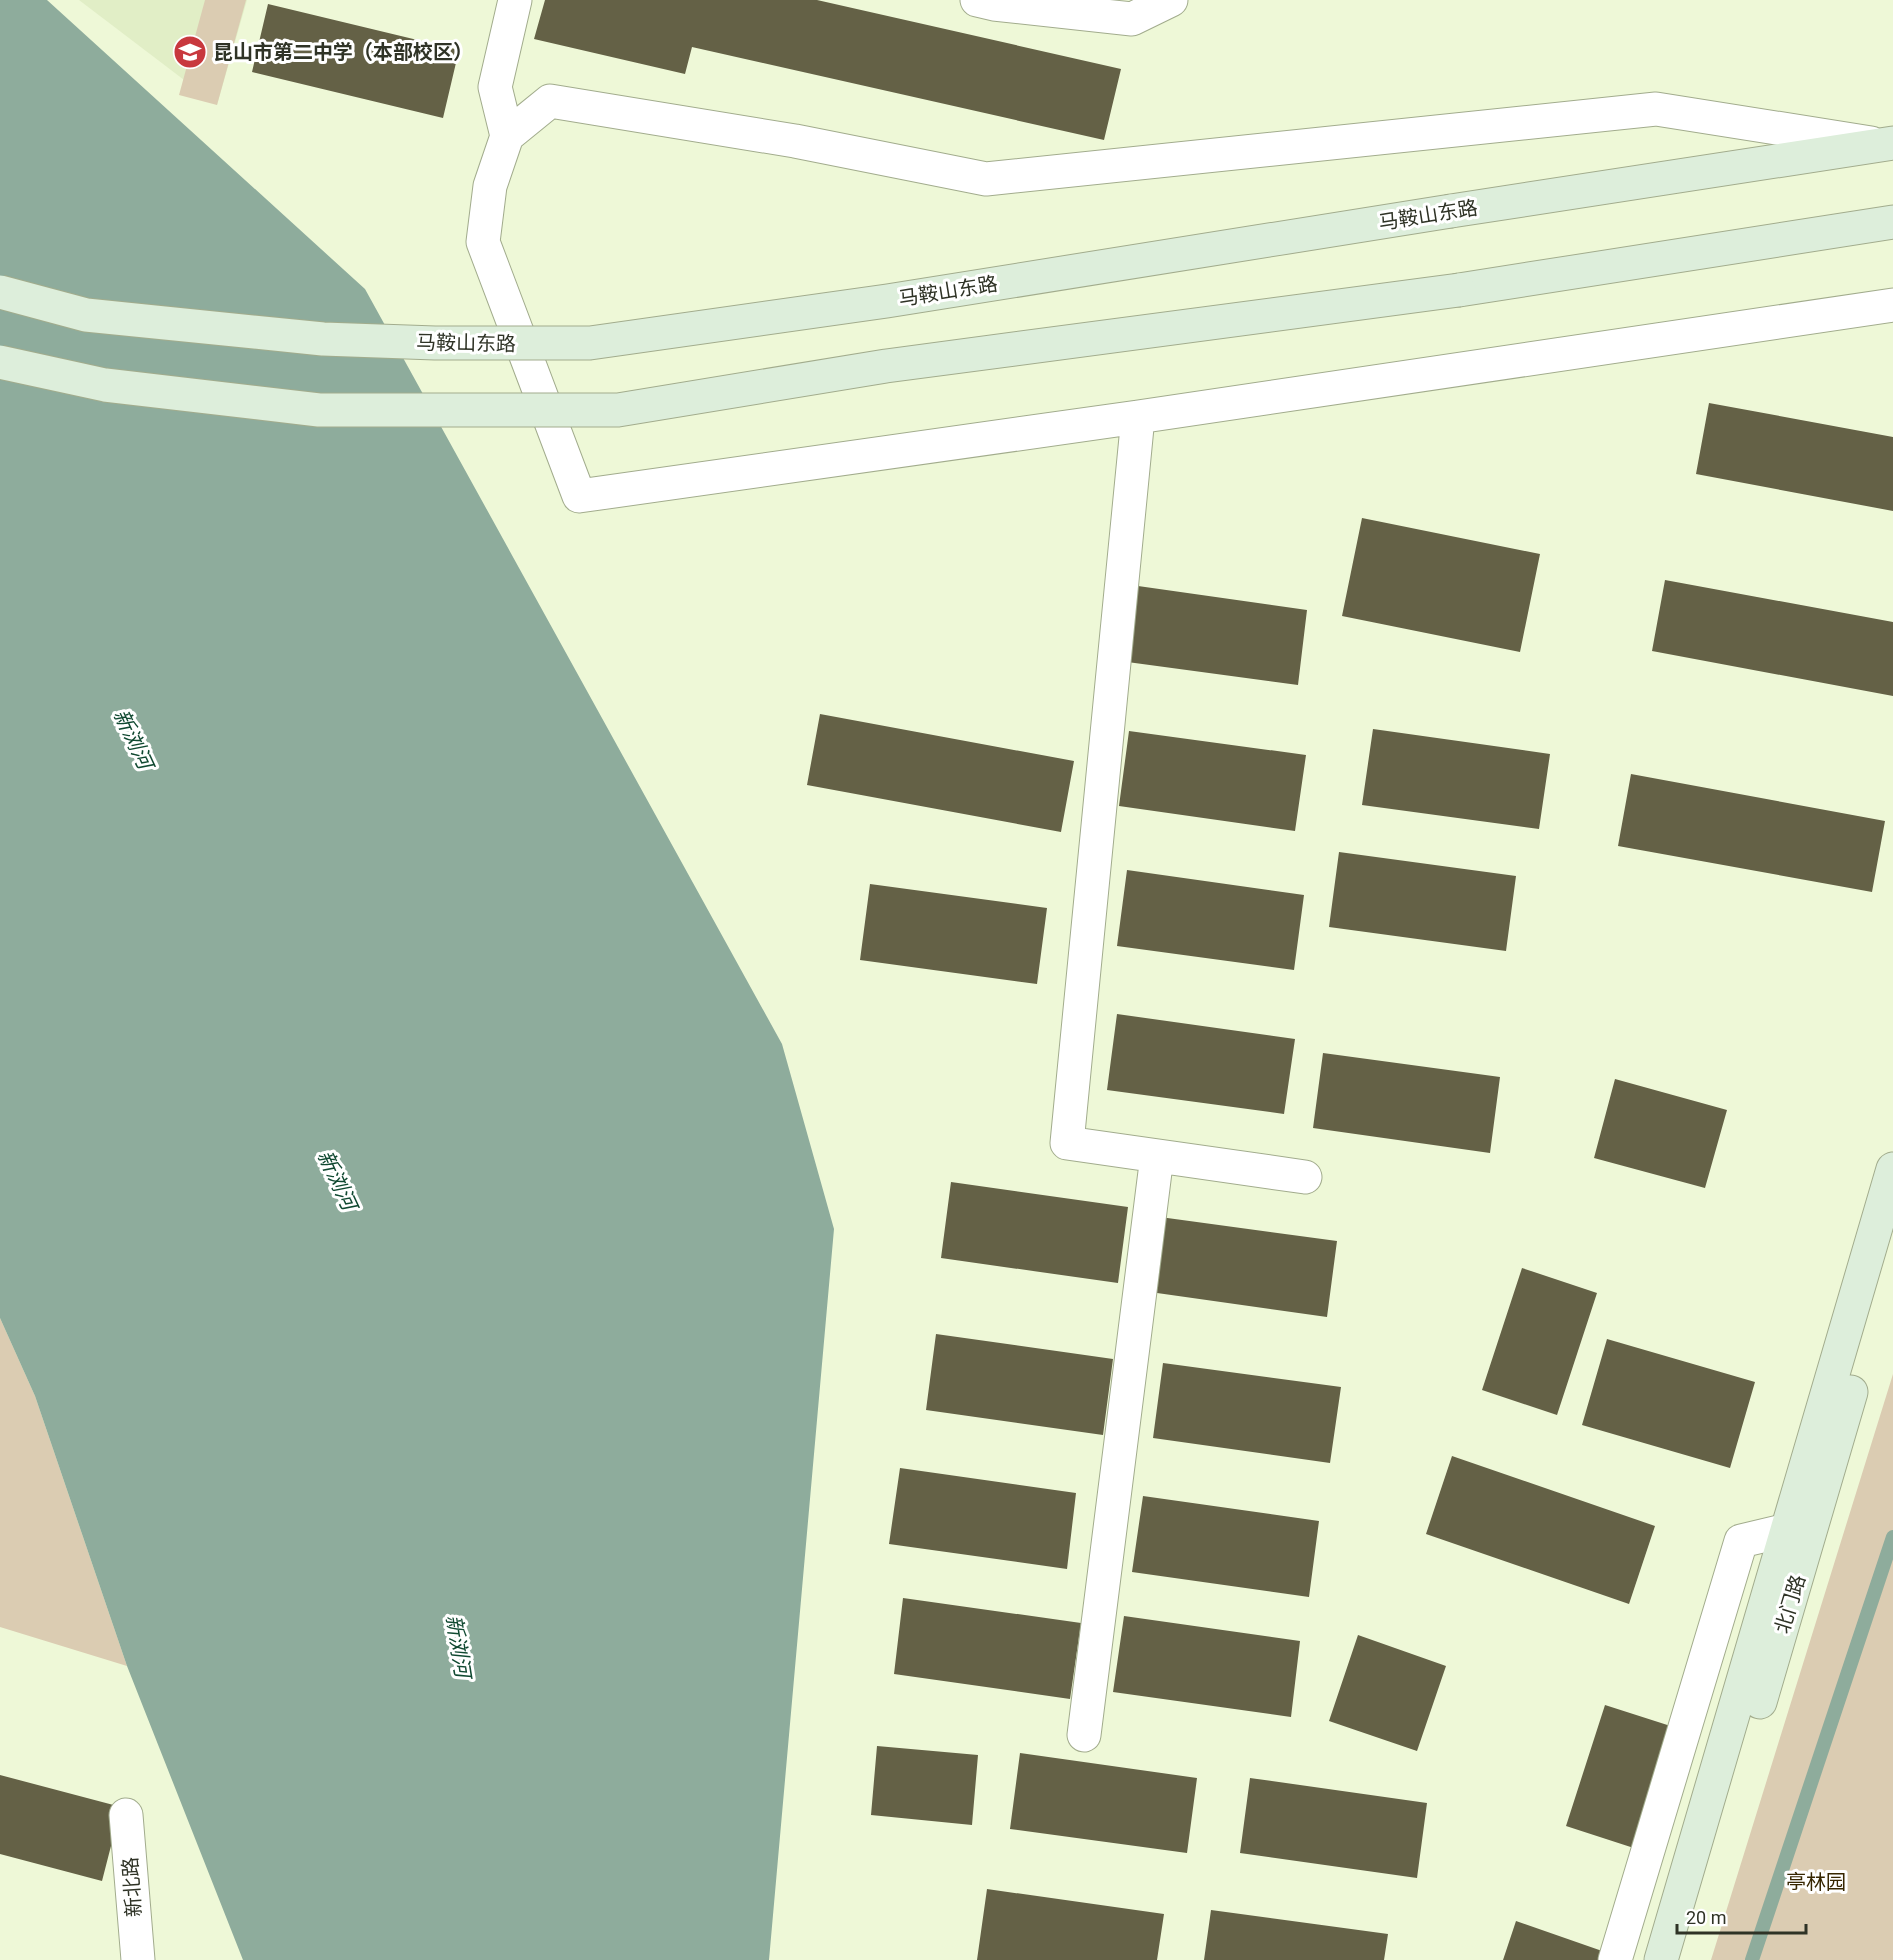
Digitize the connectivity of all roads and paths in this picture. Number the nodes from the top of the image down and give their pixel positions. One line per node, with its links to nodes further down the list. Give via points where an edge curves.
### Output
1 (515, 0): 4 (street, via 495,87)
2 (977, 0): 3 (street, via 1132,20)
3 (1171, 0)
4 (507, 135): 5 (street, via 550,101 795,141 986,179 1656,109); 10 (street, via 490,186 483,242 579,496)
5 (1886, 144): 7 (main road, 马鞍山东路, bridge, via 887,301 590,343 323,339 86,315)
6 (1893, 222): 9 (main road, bridge, via 1459,290 886,366 618,410 319,410 105,386)
7 (0, 292)
8 (1893, 305): 10 (street)
9 (0, 362)
10 (1138, 417): 11 (street, via 1067,1143)
11 (1157, 1156): 13 (street); 16 (street)
12 (1893, 1169): 15 (main road)
13 (1305, 1177)
14 (1893, 1246): 21 (main road, 北门路)
15 (1787, 1530): 19 (street, via 1741,1541); 20 (main road)
16 (1084, 1735)
17 (126, 1815): 18 (street, 新北路)
18 (138, 1960)
19 (1615, 1960)
20 (1661, 1960)
21 (1683, 1960)

